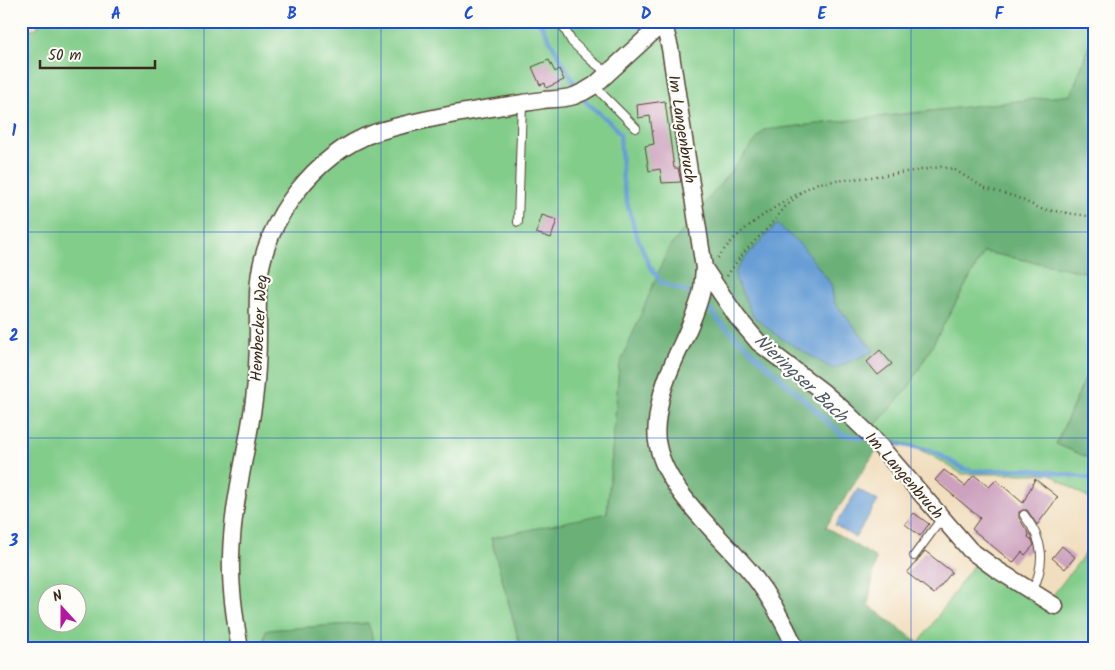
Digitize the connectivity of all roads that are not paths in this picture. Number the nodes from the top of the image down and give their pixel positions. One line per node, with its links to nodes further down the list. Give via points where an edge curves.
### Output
1 (560, 21): 3 (lane, via 572,42)
2 (664, 23): 3 (street); 8 (street, Im Langenbruch)
3 (608, 73): 4 (street)
4 (585, 90): 5 (street, Hembecker Weg); 6 (lane, via 603,95)
5 (522, 103): 7 (lane); 14 (street, Hembecker Weg, via 439,117 373,134 352,143 308,178 284,210 270,237 258,280 257,374 233,518 230,559)
6 (636, 128)
7 (518, 222)
8 (711, 263): 10 (street, Im Langenbruch, via 718,289 760,343 846,412); 15 (street, Im Langenbruch, via 664,386 657,424 657,446 678,490 774,604)
9 (1024, 515): 12 (lane, via 1037,534 1042,554)
10 (942, 518): 11 (lane); 12 (street, Im Langenbruch, via 970,550)
11 (914, 556)
12 (1032, 592): 13 (street, Im Langenbruch)
13 (1055, 606)
14 (240, 649)
15 (796, 649)

